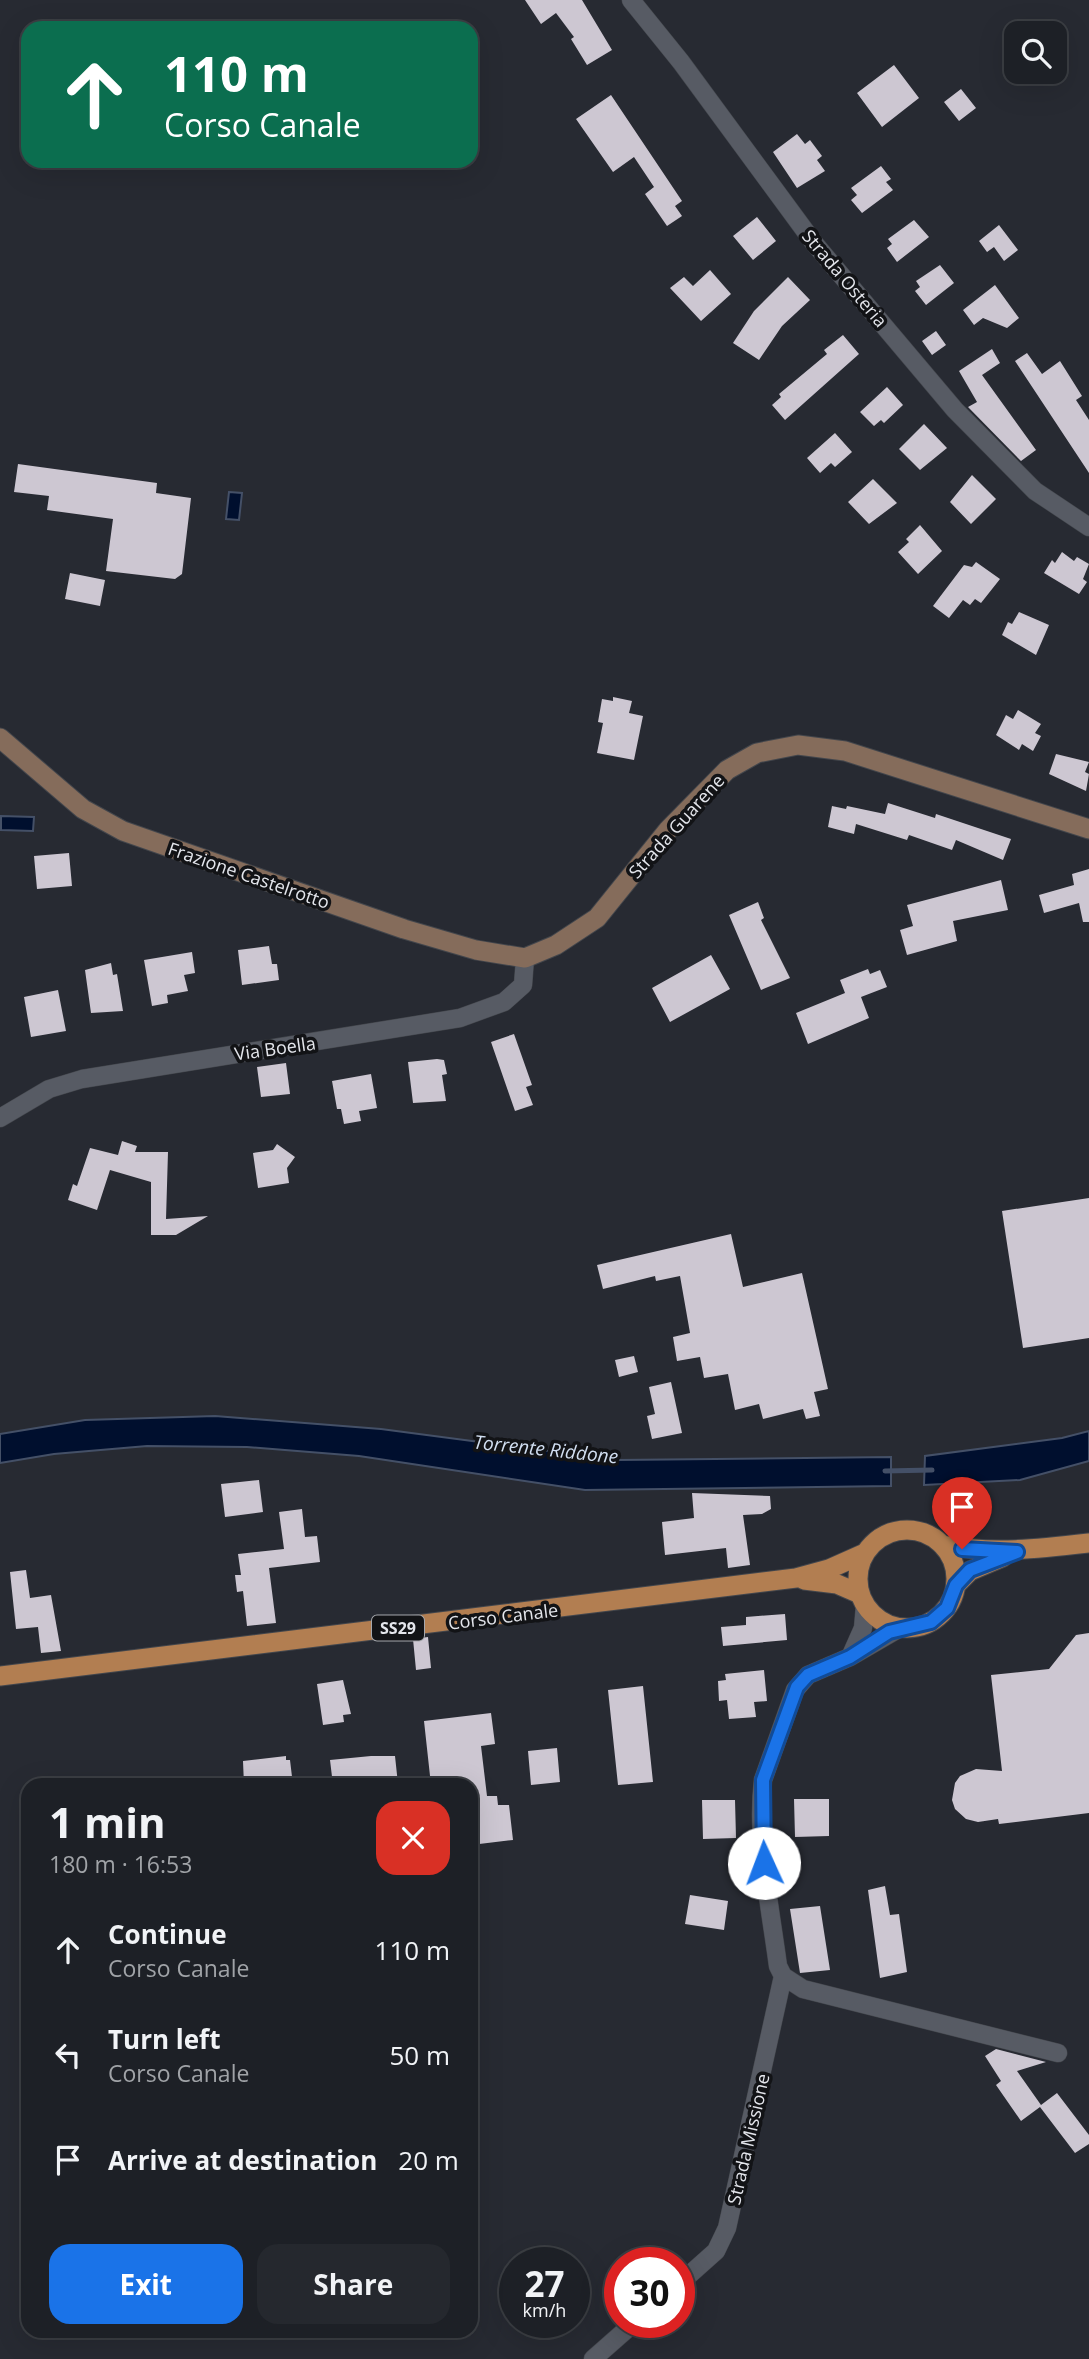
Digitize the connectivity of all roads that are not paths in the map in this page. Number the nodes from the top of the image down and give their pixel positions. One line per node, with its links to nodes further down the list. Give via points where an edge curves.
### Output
1 (631, 0): 2 (street, Strada Osteria, via 814,243 955,410 1035,491)
2 (1089, 527)
3 (0, 738): 5 (main road, Frazione Castelrotto, via 83,810 123,831 404,929 476,950)
4 (1089, 829): 5 (main road, Strada Guarene, via 845,751 798,746 757,753 727,770 678,820 597,918 556,945)
5 (525, 958): 6 (street, Via Boella, via 523,985 504,1002 460,1018 82,1079 49,1089)
6 (0, 1118)
7 (1089, 1543): 9 (main road, Corso Canale)
8 (942, 1545): 9 (main road, Corso Canale); 10 (main road, Corso Canale, via 905,1530 878,1540); 12 (main road, via 953,1564)
9 (1017, 1552): 12 (main road, Corso Canale, via 970,1570)
10 (865, 1553): 11 (main road, Corso Canale / SS29, via 829,1570); 13 (main road, via 858,1580)
11 (796, 1578): 13 (main road, Corso Canale / SS29, via 837,1584); 16 (main road, Corso Canale / SS29)
12 (956, 1585): 14 (main road, Corso Canale, via 939,1617 922,1626)
13 (862, 1599): 14 (main road, Corso Canale, via 874,1616); 15 (street, via 863,1628)
14 (900, 1628): 15 (street, Strada Missione)
15 (850, 1657): 17 (street, Strada Missione, via 808,1675 795,1690 763,1780 764,1863)
16 (0, 1676)
17 (783, 1976): 18 (street, via 803,1989); 19 (street, Strada Missione, via 727,2228 716,2250)
18 (1058, 2053)
19 (695, 2269)
20 (617, 2338): 21 (street)
21 (593, 2359)

